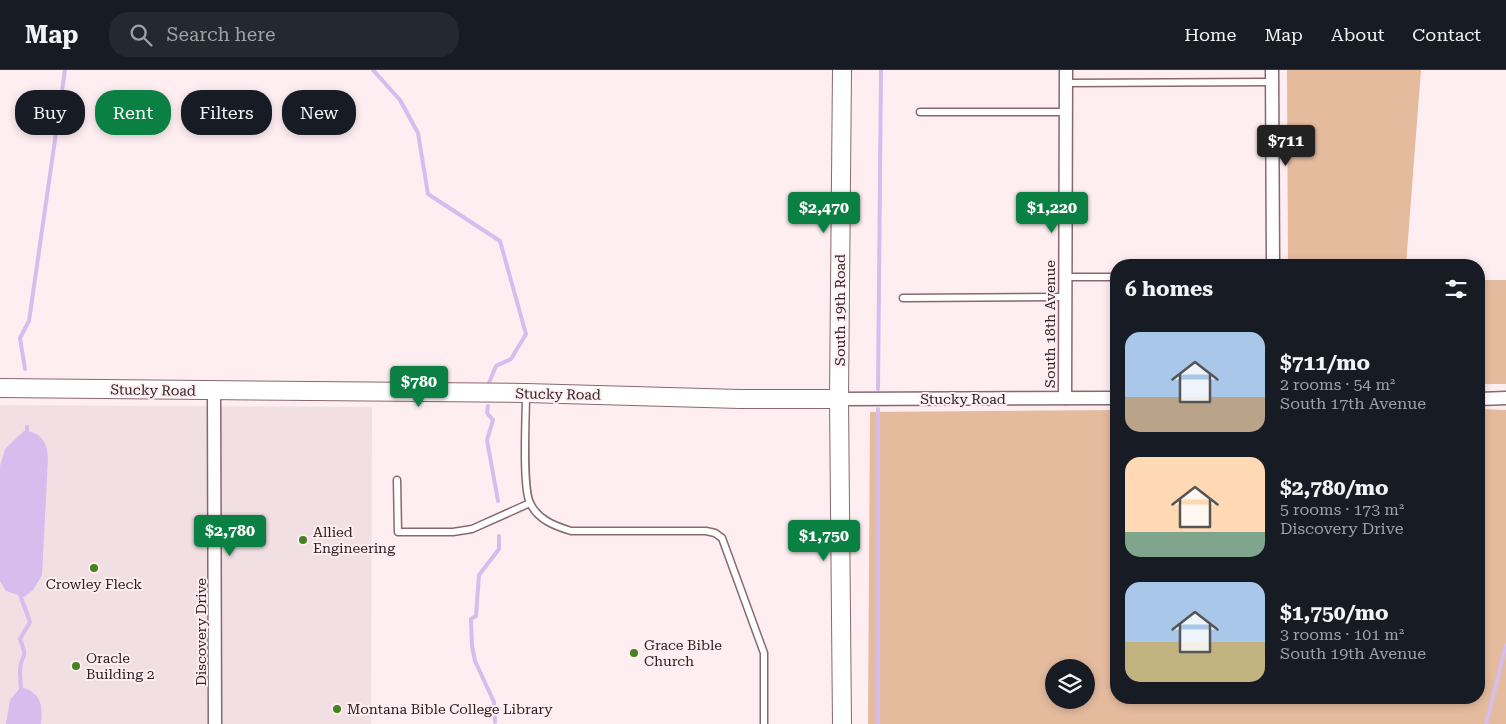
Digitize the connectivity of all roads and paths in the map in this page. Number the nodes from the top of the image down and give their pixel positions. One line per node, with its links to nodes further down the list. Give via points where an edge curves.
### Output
1 (842, 70): 18 (street, South 19th Road)
2 (1066, 70): 4 (street, South 18th Avenue)
3 (1272, 76): 4 (lane); 7 (street)
4 (1066, 83): 6 (street, South 18th Avenue)
5 (920, 112): 6 (lane)
6 (1066, 112): 8 (street, South 18th Avenue)
7 (1273, 259)
8 (1065, 277): 9 (lane); 11 (street, South 18th Avenue)
9 (1110, 277)
10 (903, 298): 11 (lane)
11 (1065, 298): 15 (street, South 18th Avenue)
12 (0, 388): 13 (street, Stucky Road)
13 (214, 391): 14 (street, Stucky Road); 22 (street, Discovery Drive)
14 (526, 393): 18 (street, Stucky Road); 21 (lane, via 526,486)
15 (1065, 398): 16 (street, Stucky Road); 18 (street, Stucky Road)
16 (1110, 398)
17 (1506, 398): 19 (street)
18 (839, 399): 24 (street, South 19th Road)
19 (1485, 399)
20 (397, 480): 21 (lane, via 398,532 472,529)
21 (530, 503): 23 (lane, via 553,526 571,531 706,531 722,538 764,653)
22 (215, 724)
23 (764, 724)
24 (842, 724)

